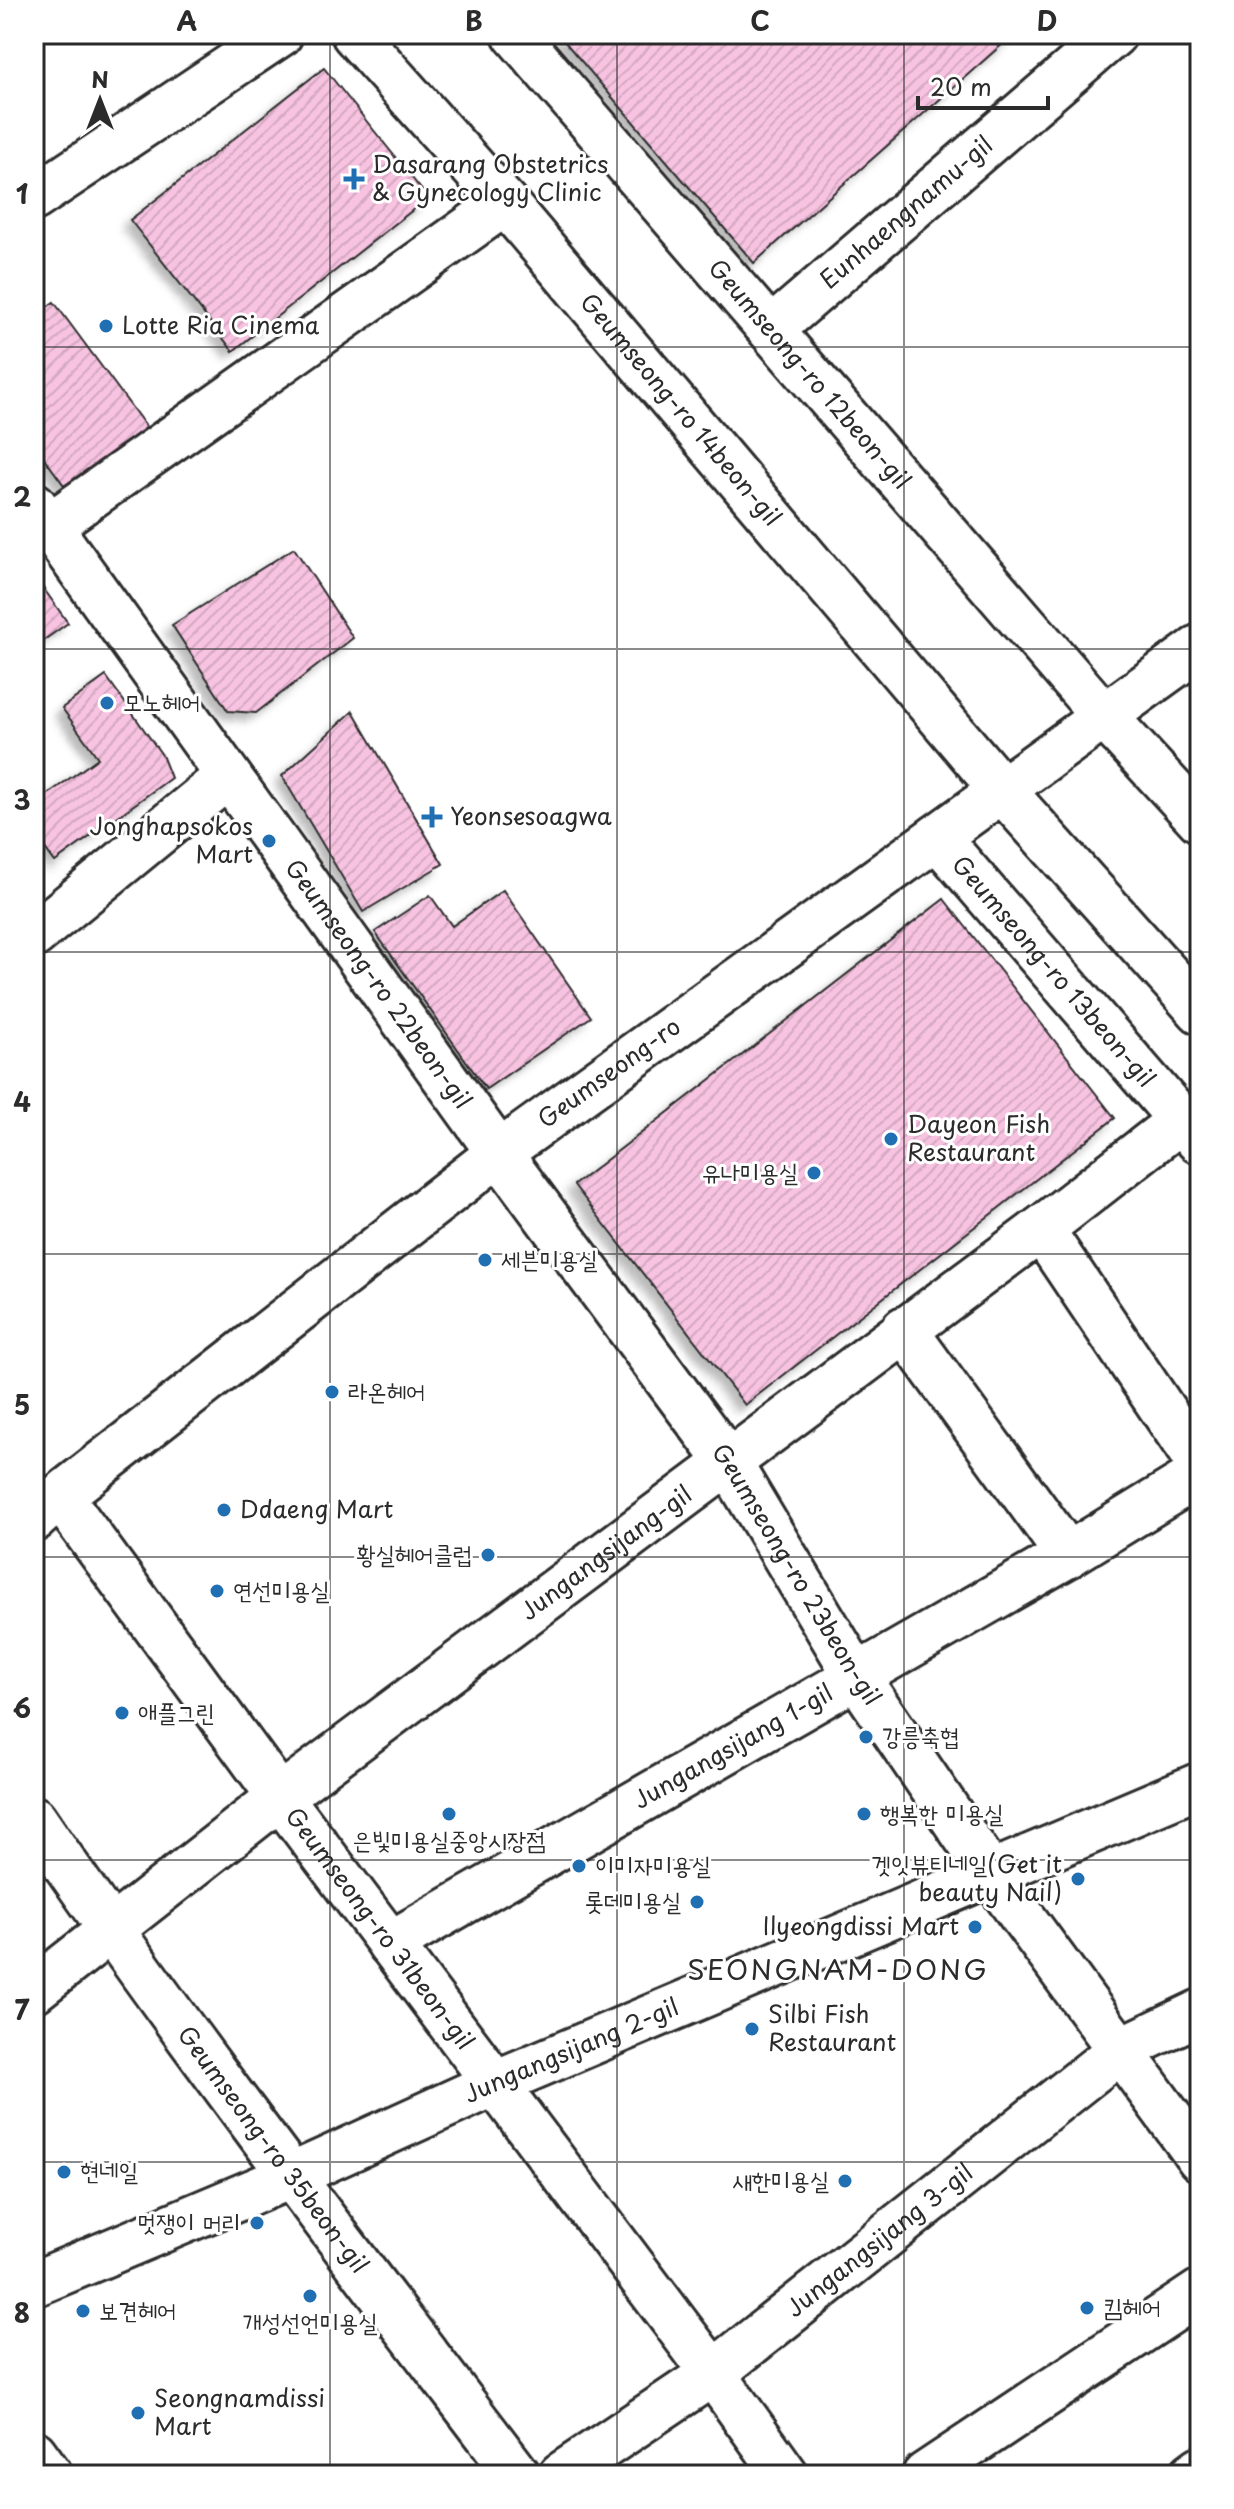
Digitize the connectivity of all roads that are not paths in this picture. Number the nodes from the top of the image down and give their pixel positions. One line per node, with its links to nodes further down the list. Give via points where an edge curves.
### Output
1 (280, 34): 5 (street)
2 (354, 34): 6 (street, Geumseong-ro 14beon-gil)
3 (515, 34): 7 (street, Geumseong-ro 12beon-gil)
4 (1114, 34): 7 (street, Eunhaengnamu-gil)
5 (35, 196)
6 (505, 203): 8 (street); 12 (street, Geumseong-ro 14beon-gil)
7 (772, 329): 10 (street, Geumseong-ro 12beon-gil)
8 (42, 516): 11 (street, Geumseong-ro 22beon-gil)
9 (1200, 647): 10 (street, Geumseong-ro)
10 (1104, 716): 12 (street, Geumseong-ro); 13 (street, Geumseong-ro 12beon-gil)
11 (228, 776): 15 (street); 18 (street, Geumseong-ro 22beon-gil)
12 (1002, 790): 14 (street, Geumseong-ro); 16 (street, Geumseong-ro 14beon-gil)
13 (1200, 820)
14 (937, 837): 17 (street, Geumseong-ro 13beon-gil); 18 (street, Geumseong-ro)
15 (34, 935)
16 (1200, 1011)
17 (1190, 1132): 19 (street, Jungangsijang-gil)
18 (499, 1153): 21 (street, Geumseong-ro 23beon-gil); 24 (street, Geumseong-ro)
19 (1041, 1229): 20 (street, Jungangsijang-gil); 22 (street)
20 (904, 1329): 21 (street, Jungangsijang-gil); 25 (street)
21 (729, 1463): 26 (street, Geumseong-ro 23beon-gil); 28 (street, Jungangsijang-gil)
22 (1200, 1465)
23 (1200, 1474): 25 (street, Jungangsijang 1-gil)
24 (47, 1507): 28 (street, Geumseong-ro 31beon-gil)
25 (1068, 1555): 26 (street, Jungangsijang 1-gil)
26 (857, 1677): 30 (street, Geumseong-ro 23beon-gil); 32 (street, Jungangsijang 1-gil)
27 (1200, 1785): 30 (street, Jungangsijang 2-gil)
28 (280, 1797): 31 (street, Jungangsijang-gil); 32 (street, Geumseong-ro 31beon-gil)
29 (34, 1819): 31 (street, Geumseong-ro 35beon-gil)
30 (991, 1874): 35 (street, Geumseong-ro 23beon-gil); 36 (street, Jungangsijang 2-gil)
31 (111, 1931): 33 (street, Jungangsijang-gil); 38 (street, Geumseong-ro 35beon-gil)
32 (390, 1944): 36 (street, Geumseong-ro 31beon-gil)
33 (34, 1990)
34 (1200, 2012): 35 (street, Jungangsijang 3-gil)
35 (1120, 2050): 37 (street, Geumseong-ro 23beon-gil); 41 (street, Jungangsijang 3-gil)
36 (493, 2084): 38 (street, Jungangsijang 2-gil); 41 (street, Geumseong-ro 31beon-gil)
37 (1200, 2159)
38 (291, 2176): 39 (street, Jungangsijang 2-gil); 45 (street, Geumseong-ro 35beon-gil)
39 (34, 2284)
40 (1200, 2292): 48 (street)
41 (713, 2373): 46 (street, Jungangsijang 3-gil); 47 (street, Geumseong-ro 31beon-gil)
42 (34, 2453): 44 (street)
43 (1200, 2469): 49 (street)
44 (50, 2475)
45 (518, 2475)
46 (561, 2475)
47 (786, 2475)
48 (925, 2475)
49 (1192, 2475)

